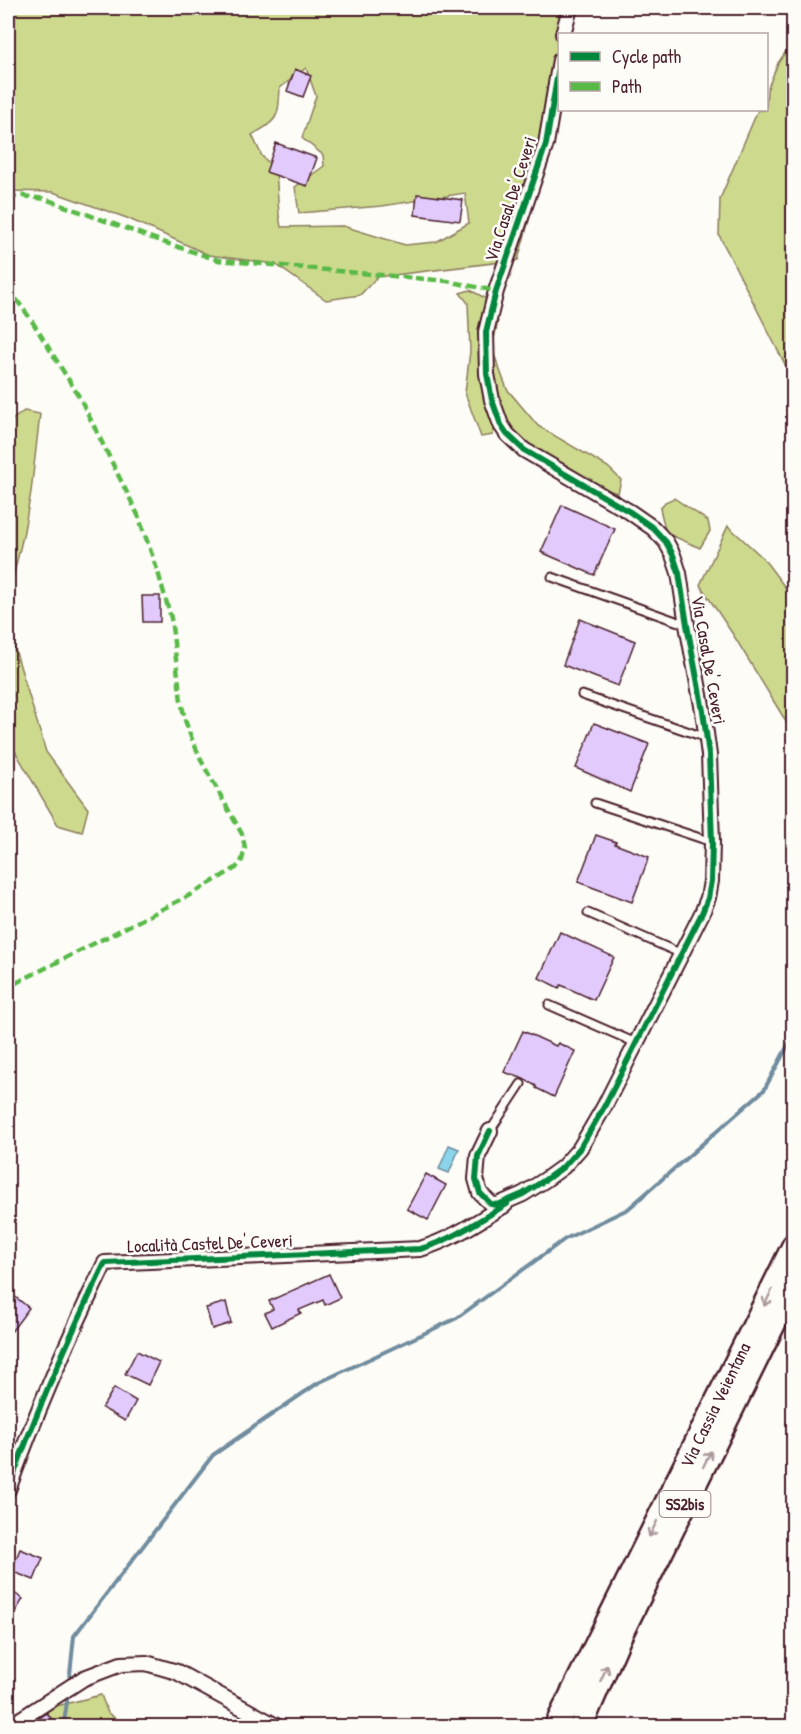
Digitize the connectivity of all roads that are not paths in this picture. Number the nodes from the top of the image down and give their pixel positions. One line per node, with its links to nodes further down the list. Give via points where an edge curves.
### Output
1 (570, 8): 2 (street)
2 (563, 33)
3 (558, 72): 5 (street, Via Casal De' Ceveri, via 546,144 486,332 492,400 501,425 524,450 630,512 666,542 679,573)
4 (552, 577): 5 (lane)
5 (687, 625): 7 (street, Via Casal De' Ceveri)
6 (582, 695): 7 (lane)
7 (708, 738): 9 (street, Via Casal De' Ceveri)
8 (595, 803): 9 (lane)
9 (712, 842): 11 (street, Via Casal De' Ceveri, via 708,898)
10 (588, 913): 11 (lane)
11 (682, 954): 13 (street, Via Casal De' Ceveri)
12 (549, 1005): 13 (lane)
13 (636, 1043): 16 (street, Via Casal De' Ceveri, via 580,1148)
14 (521, 1084): 15 (lane)
15 (490, 1131): 16 (street, Via Casal De' Ceveri, via 476,1166 477,1185 485,1199 500,1204)
16 (545, 1180): 19 (street, Località Castel De' Ceveri, via 454,1236 420,1249 105,1263 33,1420)
17 (794, 1245): 22 (highway, Via Cassia Veientana / SS2bis, one-way to 22)
18 (794, 1283): 23 (highway, Via Cassia Veientana / SS2bis, one-way to 18, via 620,1636)
19 (8, 1490)
20 (10, 1726): 21 (street, via 84,1678 121,1664 146,1662 177,1672)
21 (276, 1726)
22 (556, 1726)
23 (580, 1726)

